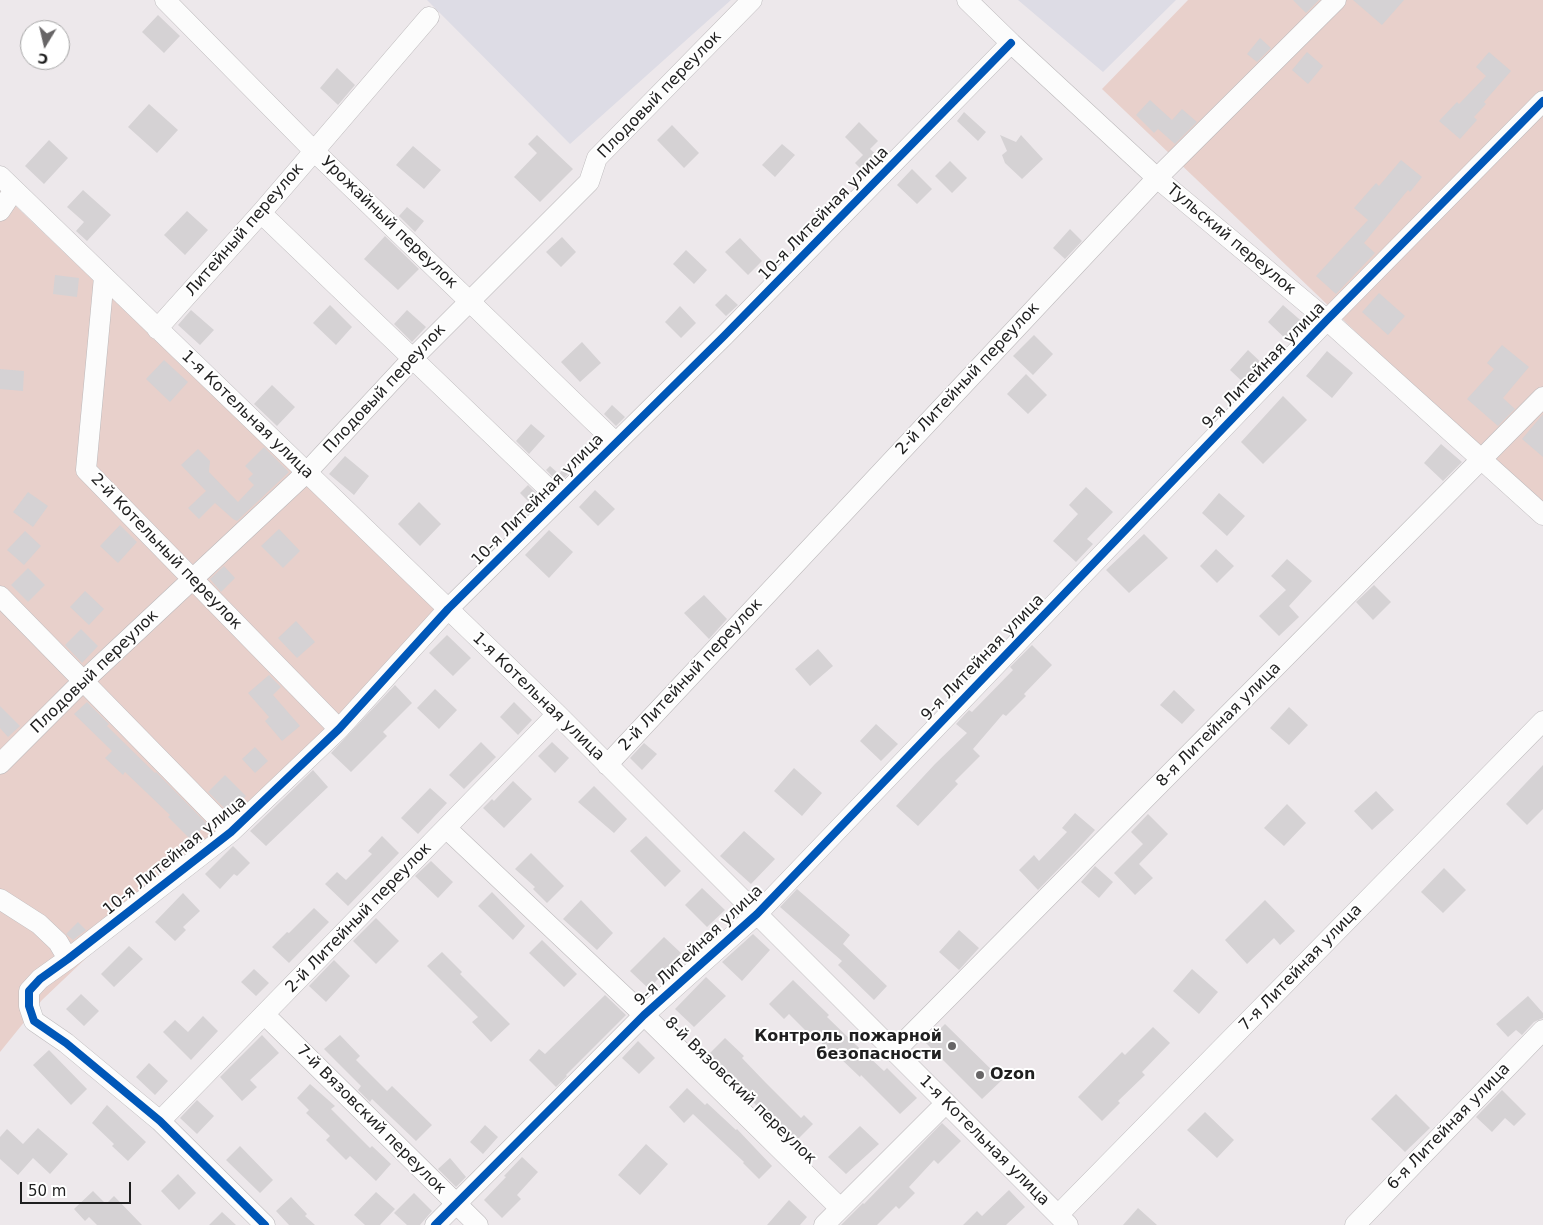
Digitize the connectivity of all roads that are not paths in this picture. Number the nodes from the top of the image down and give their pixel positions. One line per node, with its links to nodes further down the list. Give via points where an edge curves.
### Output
1 (164, 0): 8 (street, Урожайный переулок)
2 (752, 0): 14 (street, Плодовый переулок, via 598,158 589,182)
3 (967, 0): 6 (street, Тульский переулок)
4 (1336, 0): 9 (street, 2-й Литейный переулок)
5 (429, 17): 8 (street, Литейный переулок)
6 (1011, 42): 9 (street, Тульский переулок); 19 (street, 10-я Литейная улица)
7 (1543, 101): 15 (street, 9-я Литейная улица)
8 (314, 151): 12 (street, Литейный переулок); 14 (street, Урожайный переулок)
9 (1157, 178): 15 (street, Тульский переулок); 32 (street, 2-й Литейный переулок)
10 (7, 183): 11 (street); 13 (street, 1-я Котельная улица)
11 (0, 211)
12 (261, 213): 16 (street, Литейный переулок); 17 (street)
13 (104, 277): 16 (street, 1-я Котельная улица); 24 (street, 2-й Котельный переулок, via 86,470)
14 (470, 301): 17 (street, Плодовый переулок); 19 (street, Урожайный переулок)
15 (1327, 320): 20 (street, Тульский переулок); 36 (street, 9-я Литейная улица)
16 (157, 328): 21 (street, 1-я Котельная улица)
17 (413, 358): 21 (street, Плодовый переулок); 22 (street)
18 (1543, 397): 20 (street, 8-я Литейная улица)
19 (616, 443): 22 (street, 10-я Литейная улица)
20 (1482, 460): 23 (street, Тульский переулок); 41 (street, 8-я Литейная улица)
21 (307, 472): 24 (street, Плодовый переулок); 26 (street, 1-я Котельная улица)
22 (559, 499): 26 (street, 10-я Литейная улица)
23 (1543, 515)
24 (192, 579): 27 (street, Плодовый переулок); 30 (street, 2-й Котельный переулок)
25 (0, 596): 27 (street)
26 (448, 609): 28 (street, 1-я Котельная улица); 30 (street, 10-я Литейная улица)
27 (83, 681): 31 (street, Плодовый переулок); 34 (street)
28 (557, 714): 32 (street, 1-я Котельная улица); 33 (street, 2-й Литейный переулок)
29 (1543, 721): 46 (street, 7-я Литейная улица)
30 (339, 729): 34 (street, 10-я Литейная улица)
31 (0, 764)
32 (607, 765): 36 (street, 1-я Котельная улица)
33 (446, 828): 38 (street, 2-й Литейный переулок); 39 (street, 8-й Вязовский переулок)
34 (231, 832): 37 (street, 10-я Литейная улица)
35 (0, 899): 37 (street, via 39,924 58,942)
36 (756, 914): 39 (street, 9-я Литейная улица); 41 (street, 1-я Котельная улица)
37 (68, 959): 43 (street, 10-я Литейная улица, via 28,991 34,1021 66,1043)
38 (265, 1014): 43 (street, 2-й Литейный переулок); 44 (street, 7-й Вязовский переулок)
39 (644, 1016): 44 (street, 9-я Литейная улица); 45 (street, 8-й Вязовский переулок)
40 (1543, 1030): 51 (street, 6-я Литейная улица)
41 (894, 1052): 42 (street, 1-я Котельная улица)
42 (946, 1103): 45 (street); 46 (street, 1-я Котельная улица)
43 (160, 1122): 47 (street)
44 (456, 1204): 48 (street, 9-я Литейная улица); 49 (street, 7-й Вязовский переулок)
45 (840, 1208): 50 (street)
46 (1063, 1220)
47 (265, 1225)
48 (435, 1225)
49 (478, 1225)
50 (824, 1225)
51 (1355, 1225)

